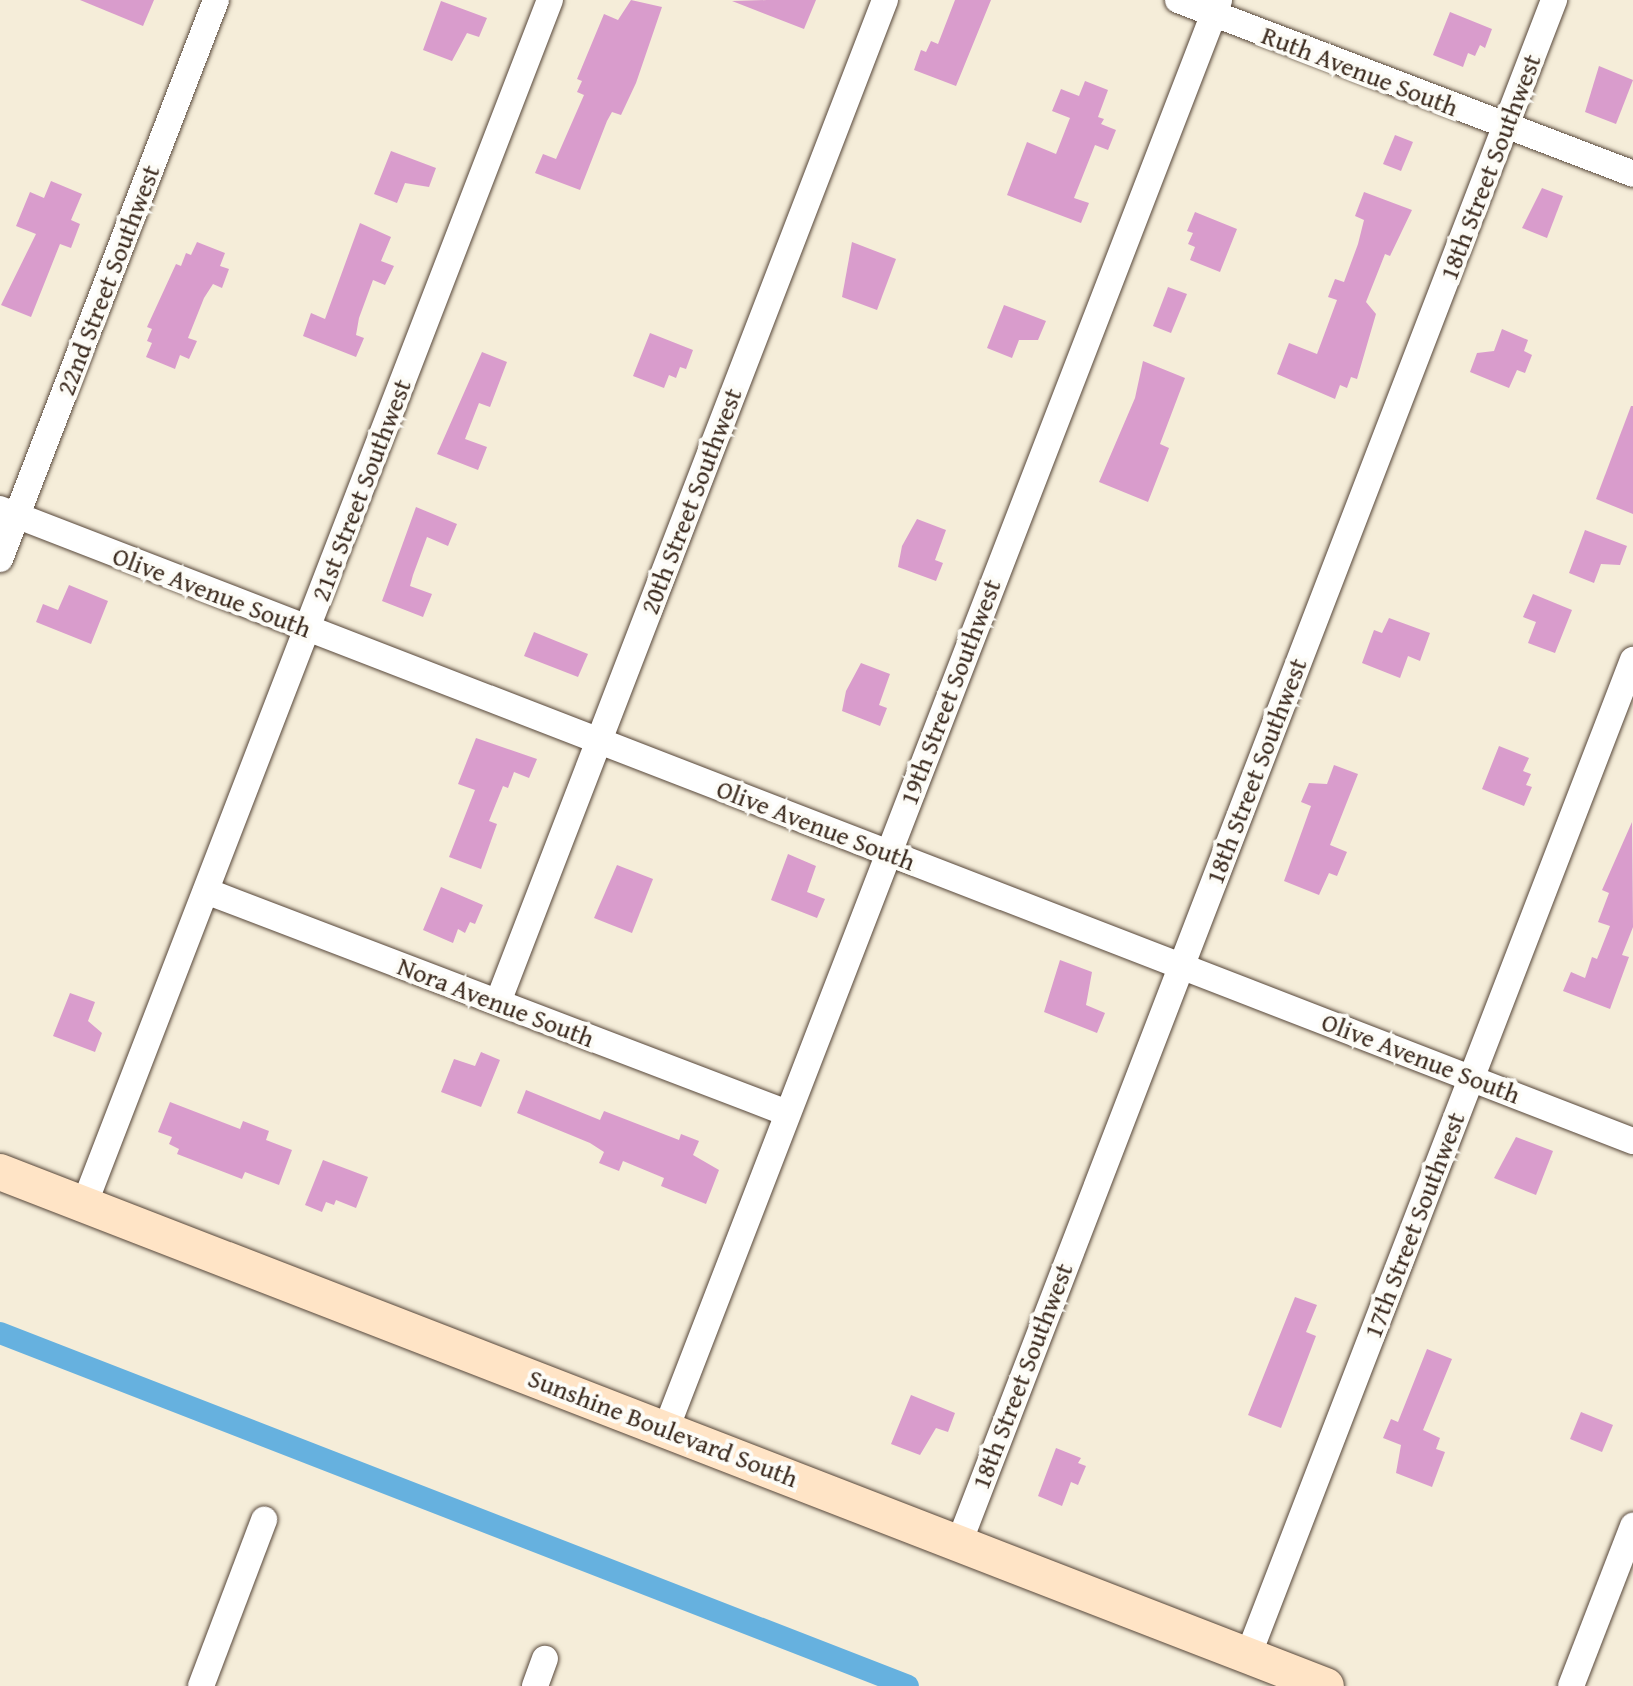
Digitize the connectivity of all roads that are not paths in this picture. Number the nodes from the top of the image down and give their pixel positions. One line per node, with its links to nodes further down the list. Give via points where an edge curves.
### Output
1 (216, 0): 9 (street, 22nd Street Southwest)
2 (550, 0): 11 (street, 21st Street Southwest)
3 (885, 0): 13 (street, 20th Street Southwest)
4 (1178, 0): 6 (street, Ruth Avenue South)
5 (1554, 0): 7 (street, 18th Street Southwest)
6 (1216, 7): 7 (street, Ruth Avenue South); 14 (street, 19th Street Southwest)
7 (1505, 127): 8 (street, Ruth Avenue South); 16 (street, 18th Street Southwest)
8 (1633, 174)
9 (8, 512): 10 (street, 22nd Street Southwest); 11 (street, Olive Avenue South)
10 (0, 559)
11 (307, 629): 13 (street, Olive Avenue South); 15 (street, 21st Street Southwest)
12 (1633, 660): 18 (street, 17th Street Southwest)
13 (599, 741): 14 (street, Olive Avenue South); 17 (street, 20th Street Southwest)
14 (887, 853): 16 (street, Olive Avenue South); 19 (street, 19th Street Southwest)
15 (206, 891): 17 (street, Nora Avenue South); 22 (street, 21st Street Southwest)
16 (1181, 966): 18 (street, Olive Avenue South); 26 (street, 18th Street Southwest)
17 (498, 1002): 19 (street, Nora Avenue South)
18 (1471, 1077): 20 (street, Olive Avenue South); 27 (street, 17th Street Southwest)
19 (787, 1113): 23 (street, 19th Street Southwest)
20 (1633, 1141)
21 (0, 1172): 22 (street, Sunshine Boulevard South)
22 (84, 1205): 23 (street, Sunshine Boulevard South)
23 (666, 1429): 26 (street, Sunshine Boulevard South)
24 (264, 1520): 29 (street)
25 (1633, 1526): 32 (street)
26 (959, 1543): 27 (street, Sunshine Boulevard South)
27 (1248, 1656): 31 (street, Sunshine Boulevard South)
28 (545, 1659): 30 (street)
29 (201, 1686)
30 (535, 1686)
31 (1326, 1686)
32 (1571, 1686)

